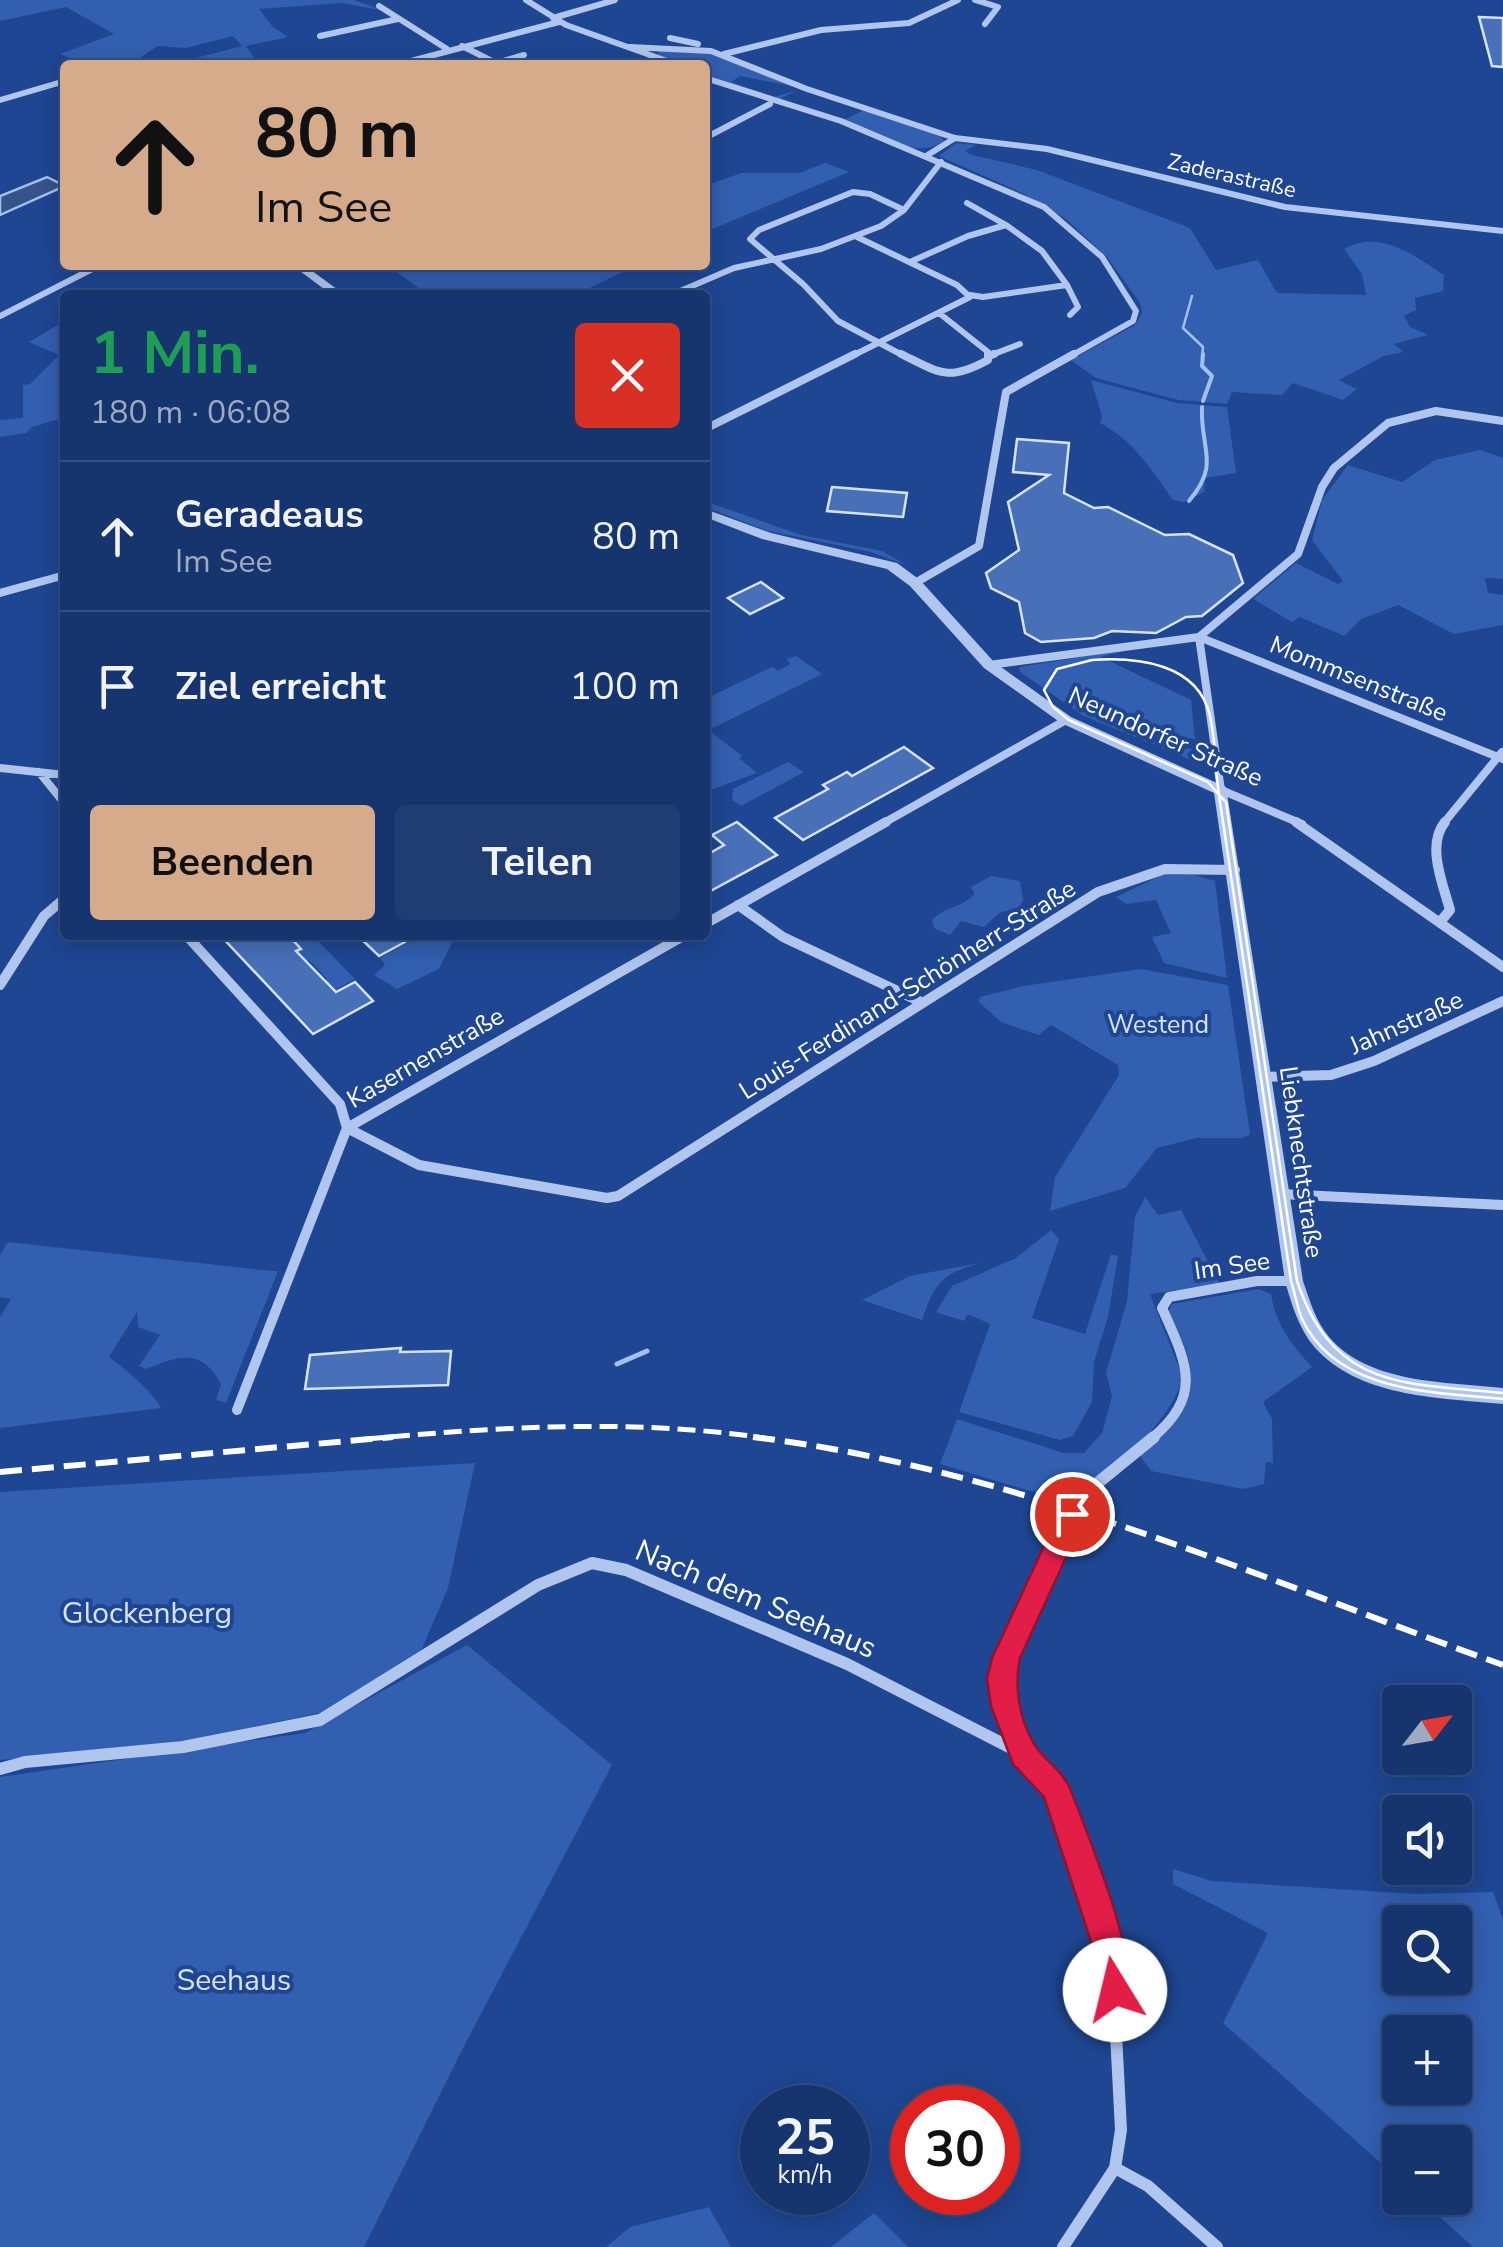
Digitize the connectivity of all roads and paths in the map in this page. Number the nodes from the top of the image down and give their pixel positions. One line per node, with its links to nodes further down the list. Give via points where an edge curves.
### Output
1 (526, 0): 7 (street)
2 (614, 0): 7 (street)
3 (958, 0): 15 (street, via 909,23 808,32)
4 (975, 0): 8 (street, via 998,7)
5 (379, 6): 6 (street)
6 (398, 18): 9 (street); 13 (street)
7 (556, 20): 11 (street); 12 (street)
8 (986, 24)
9 (320, 36)
10 (670, 38): 14 (street)
11 (461, 46): 13 (street); 18 (street)
12 (630, 47): 14 (street); 20 (street)
13 (447, 50): 17 (street)
14 (711, 51): 15 (street, Zaderastraße)
15 (722, 54): 23 (street, Zaderastraße)
16 (524, 55): 19 (street)
17 (413, 60)
18 (490, 60)
19 (510, 60)
20 (665, 60)
21 (710, 80): 24 (street)
22 (60, 83): 25 (street)
23 (807, 89): 26 (street); 28 (street, Zaderastraße)
24 (756, 96): 26 (street); 27 (street)
25 (0, 100)
26 (780, 102): 29 (street)
27 (770, 104): 30 (street); 32 (street)
28 (862, 107): 29 (street); 31 (street, Zaderastraße)
29 (831, 118): 32 (street)
30 (710, 135)
31 (955, 138): 33 (street); 38 (street, Zaderastraße, via 1047,149 1285,207)
32 (884, 140): 33 (street)
33 (926, 156): 34 (street)
34 (940, 162): 36 (street); 58 (street, via 1064,221 1102,256 1136,311 1122,329 1006,392 979,546)
35 (967, 202): 37 (street)
36 (904, 210): 39 (street); 40 (street, via 870,194 842,196 752,235)
37 (1006, 225): 41 (street); 44 (street, via 1042,251)
38 (1503, 231)
39 (858, 237): 40 (street); 41 (street)
40 (773, 259): 46 (street); 51 (street, via 838,321)
41 (910, 262): 47 (street)
42 (90, 270): 50 (street)
43 (304, 270): 45 (street)
44 (1067, 285): 47 (street); 49 (street, via 1078,307)
45 (333, 290)
46 (683, 290)
47 (970, 296): 48 (street)
48 (939, 313): 51 (street); 53 (street)
49 (1070, 315)
50 (0, 316)
51 (878, 343): 53 (street, via 944,375 962,374); 55 (street)
52 (1020, 344): 53 (street)
53 (989, 356)
54 (1503, 421): 60 (street, via 1436,411 1388,423 1334,468 1298,554 1284,570)
55 (710, 427)
56 (710, 515): 58 (street, Neundorfer Straße, via 767,536 879,560)
57 (60, 576): 59 (street)
58 (915, 583): 61 (street, Neundorfer Straße)
59 (0, 592)
60 (1199, 636): 61 (street); 63 (street, Mommsenstraße); 67 (street)
61 (989, 665): 62 (street, Neundorfer Straße)
62 (1066, 720): 67 (street, Neundorfer Straße); 71 (street)
63 (1501, 756): 73 (street, via 1438,830 1436,854 1450,910)
64 (0, 768): 65 (street)
65 (38, 771): 66 (street); 68 (street)
66 (60, 773)
67 (1221, 790): 69 (street, Liebknechtstraße); 73 (street, Neundorfer Straße, via 1302,824)
68 (60, 796)
69 (1234, 870): 79 (street, Louis-Ferdinand-Schönherr-Straße, via 1167,865 1141,871); 80 (street, Liebknechtstraße)
70 (60, 902): 77 (street)
71 (738, 905): 72 (street); 79 (street, via 803,950)
72 (710, 921)
73 (1440, 922): 76 (street, Neundorfer Straße)
74 (191, 940): 81 (street, via 340,1104)
75 (676, 940): 81 (street, Kasernenstraße)
76 (1503, 967)
77 (0, 985)
78 (1503, 1000): 80 (street, Jahnstraße, via 1374,1061 1331,1075)
79 (920, 1002): 81 (street, Louis-Ferdinand-Schönherr-Straße, via 618,1196 419,1165)
80 (1264, 1078): 82 (street, Liebknechtstraße)
81 (347, 1128): 86 (street, Kasernenstraße)
82 (1281, 1194): 83 (street); 84 (street, Liebknechtstraße)
83 (1503, 1205)
84 (1294, 1281): 85 (street, Liebknechtstraße, via 1305,1322 1344,1363 1396,1383); 87 (street, Im See, via 1257,1281 1163,1302 1188,1366 1187,1392 1162,1430 1094,1486 1072,1514 1006,1658 1006,1706)
85 (1503, 1396)
86 (237, 1410)
87 (1024, 1754): 88 (street, Nach dem Seehaus, via 847,1664 626,1570 592,1564 522,1594 320,1720 184,1747); 89 (street, Nach dem Seehaus, via 1055,1788 1112,1957 1121,2130)
88 (0, 1769)
89 (1115, 2168): 90 (street, Nach dem Seehaus); 91 (street, via 1148,2186)
90 (1063, 2247)
91 (1216, 2247)

